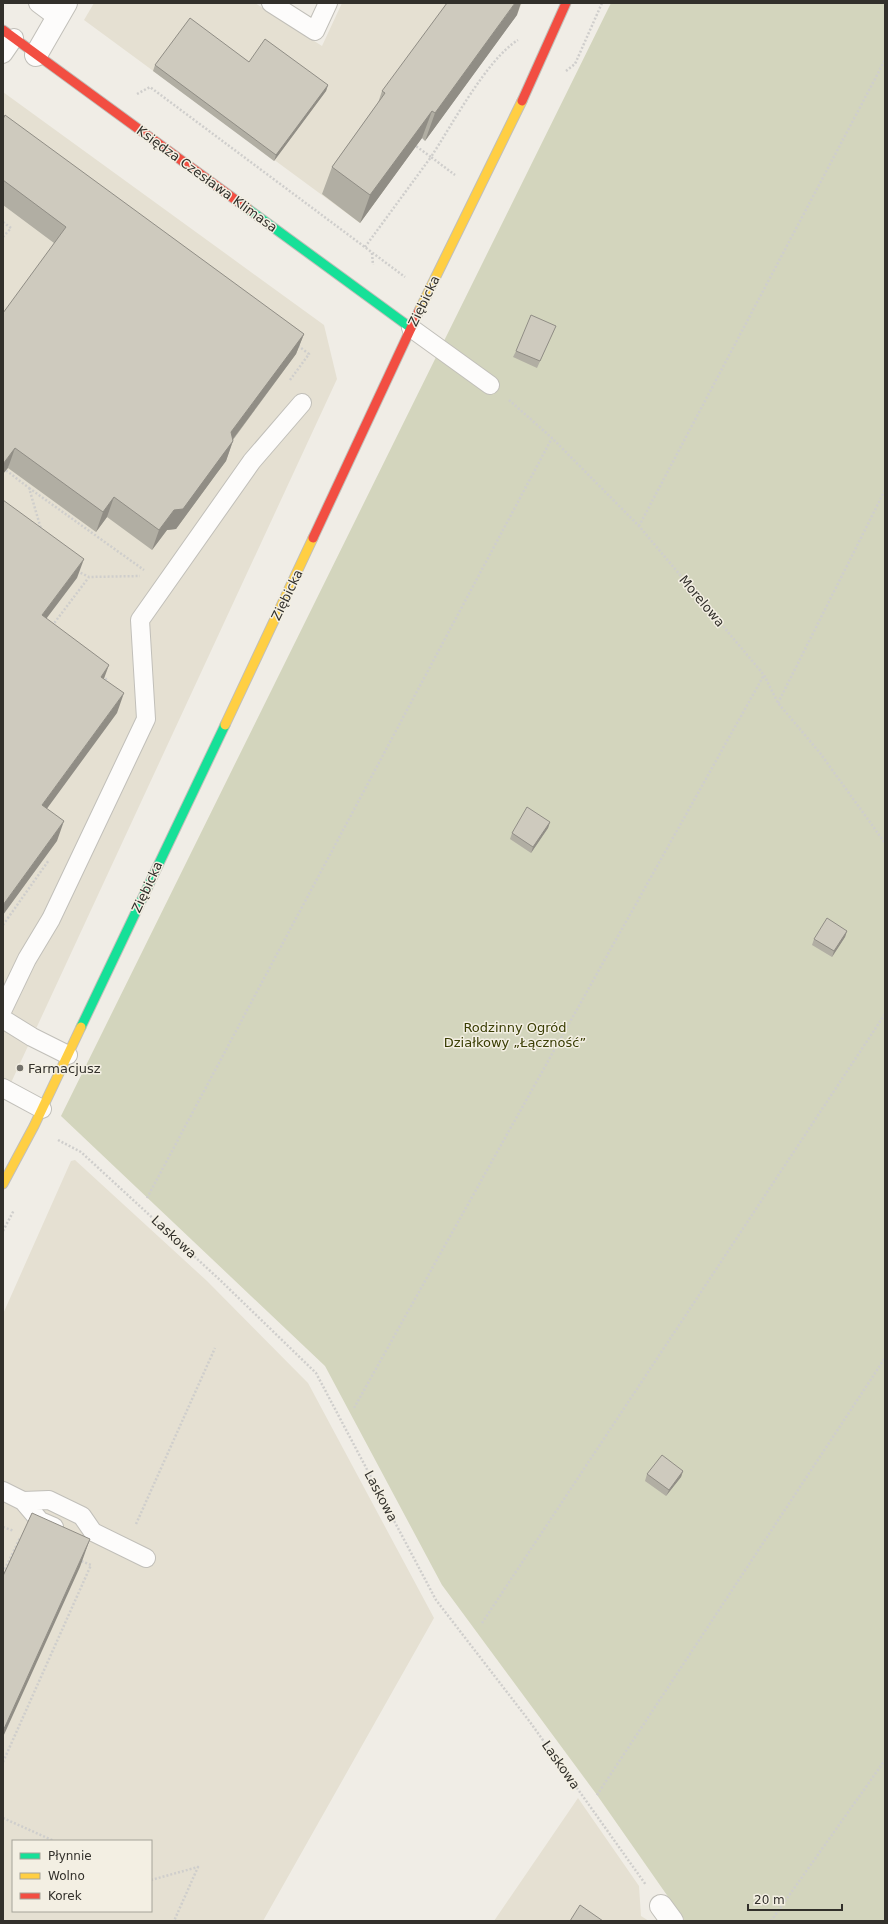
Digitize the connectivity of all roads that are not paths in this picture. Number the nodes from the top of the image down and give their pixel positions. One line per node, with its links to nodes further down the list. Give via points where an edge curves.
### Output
1 (38, 3): 5 (lane)
2 (271, 3): 3 (lane, via 315,31)
3 (328, 3)
4 (566, 3): 9 (street, Ziębicka, via 515,116)
5 (62, 10): 8 (street)
6 (9, 34): 7 (lane); 8 (street, Księdza Czesława Klimasa)
7 (3, 54)
8 (36, 55): 9 (street, Księdza Czesława Klimasa)
9 (411, 328): 10 (lane); 14 (street, Ziębicka)
10 (490, 385)
11 (302, 403): 12 (lane, via 252,461 140,620 146,719 51,919 27,959)
12 (3, 1009)
13 (3, 1019): 14 (lane)
14 (68, 1055): 16 (street, Ziębicka)
15 (3, 1088): 16 (lane)
16 (42, 1109): 17 (street, Ziębicka)
17 (3, 1184)
18 (3, 1491): 19 (lane, via 23,1500 40,1521 71,1534 93,1532)
19 (146, 1558)

